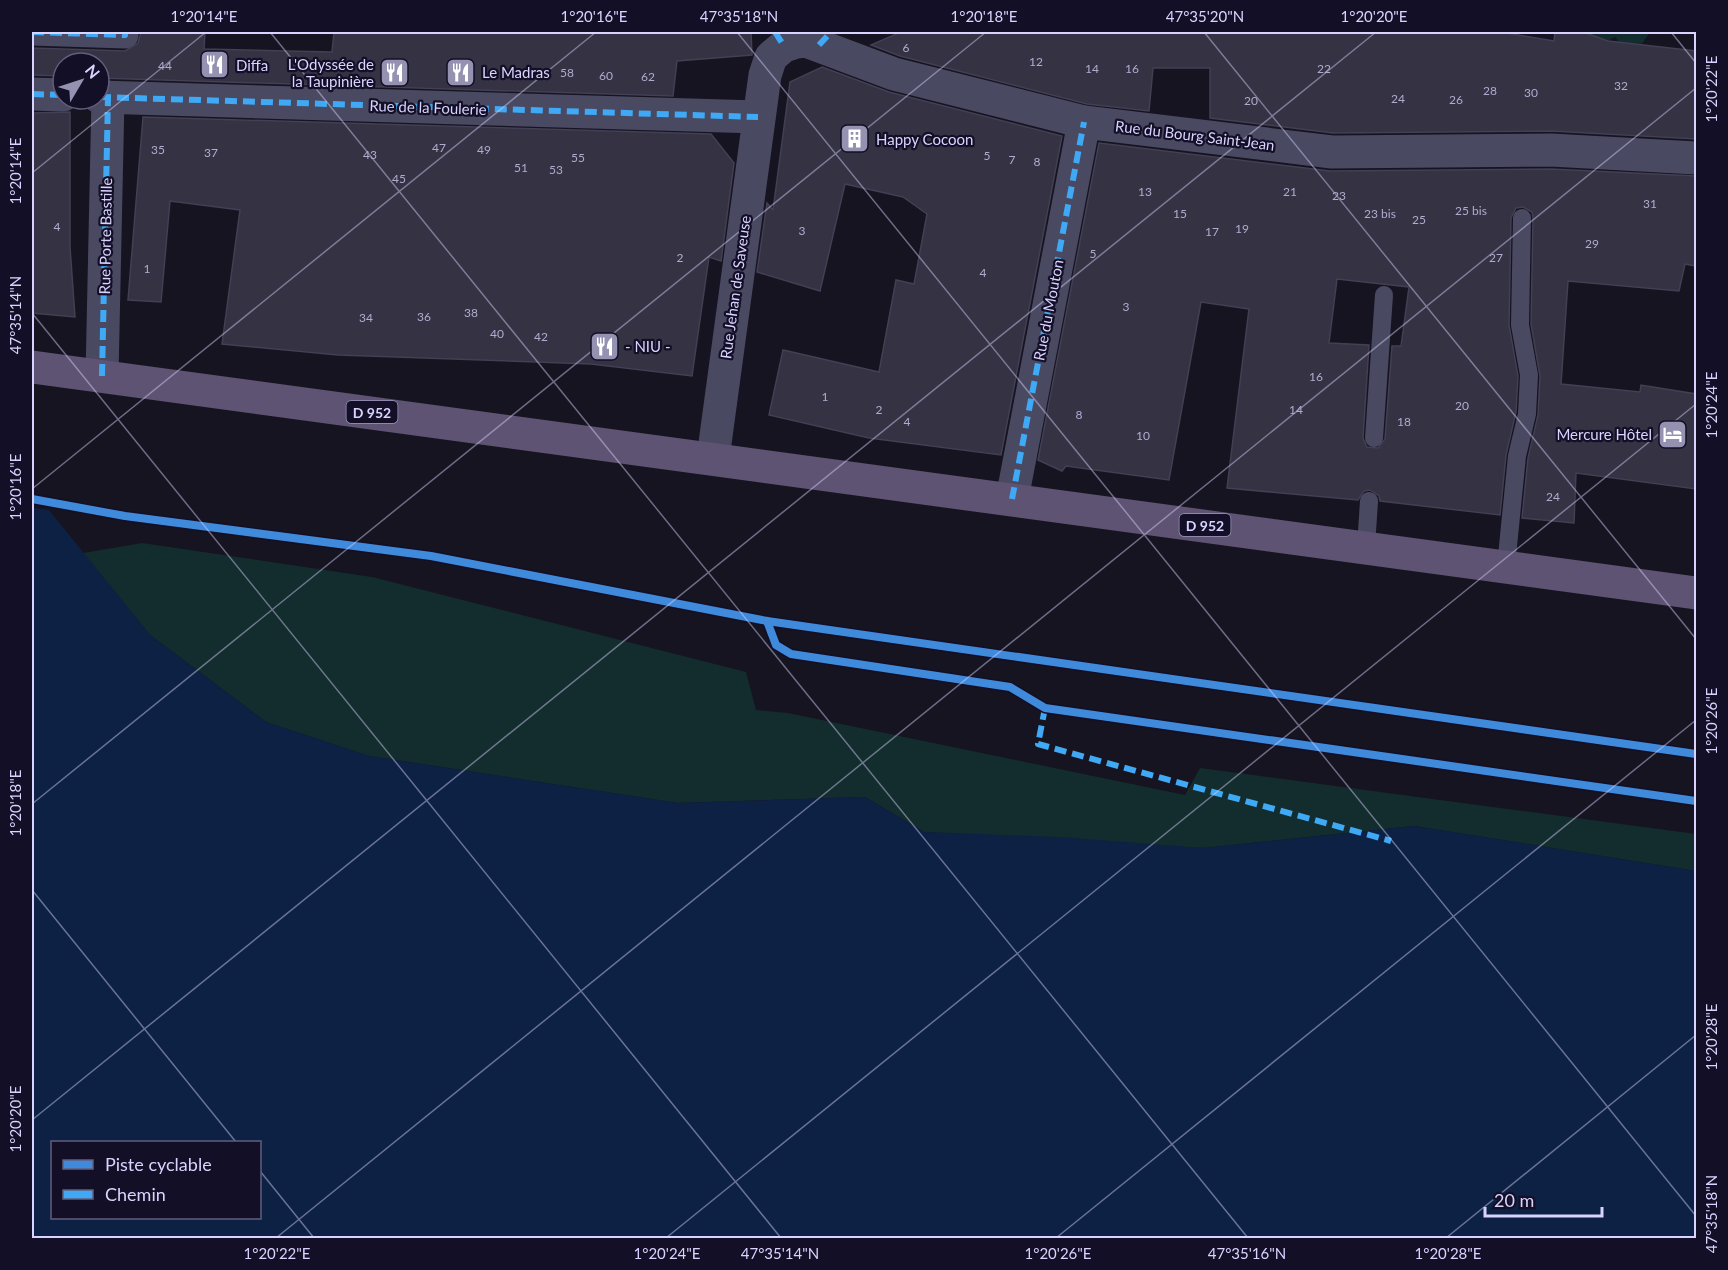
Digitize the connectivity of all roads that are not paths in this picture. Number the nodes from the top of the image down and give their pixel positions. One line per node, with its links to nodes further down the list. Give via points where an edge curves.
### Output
1 (32, 32): 2 (street)
2 (125, 33)
3 (780, 39): 8 (street, Rue du Bourg Saint-Jean, via 771,57); 9 (street, Rue du Bourg Saint-Jean, via 806,41 894,74)
4 (32, 94): 5 (street)
5 (51, 95)
6 (111, 97): 8 (street, Rue de la Foulerie)
7 (103, 111): 14 (street, Rue Porte Bastille)
8 (758, 117): 16 (street, Rue Jehan de Saveuse)
9 (1084, 122): 10 (street, Rue du Bourg Saint-Jean, via 1332,152 1551,150); 17 (street, Rue du Mouton)
10 (1696, 158)
11 (1522, 218): 20 (lane, via 1520,325 1528,375 1527,414 1517,456)
12 (1384, 296): 15 (lane)
13 (32, 367): 14 (main road, D 952)
14 (102, 376): 16 (main road, D 952)
15 (1374, 438)
16 (713, 458): 17 (main road, D 952)
17 (1012, 499): 19 (main road, D 952)
18 (1369, 501): 19 (lane)
19 (1366, 547): 20 (main road, D 952)
20 (1506, 566): 21 (main road, D 952)
21 (1696, 592)

